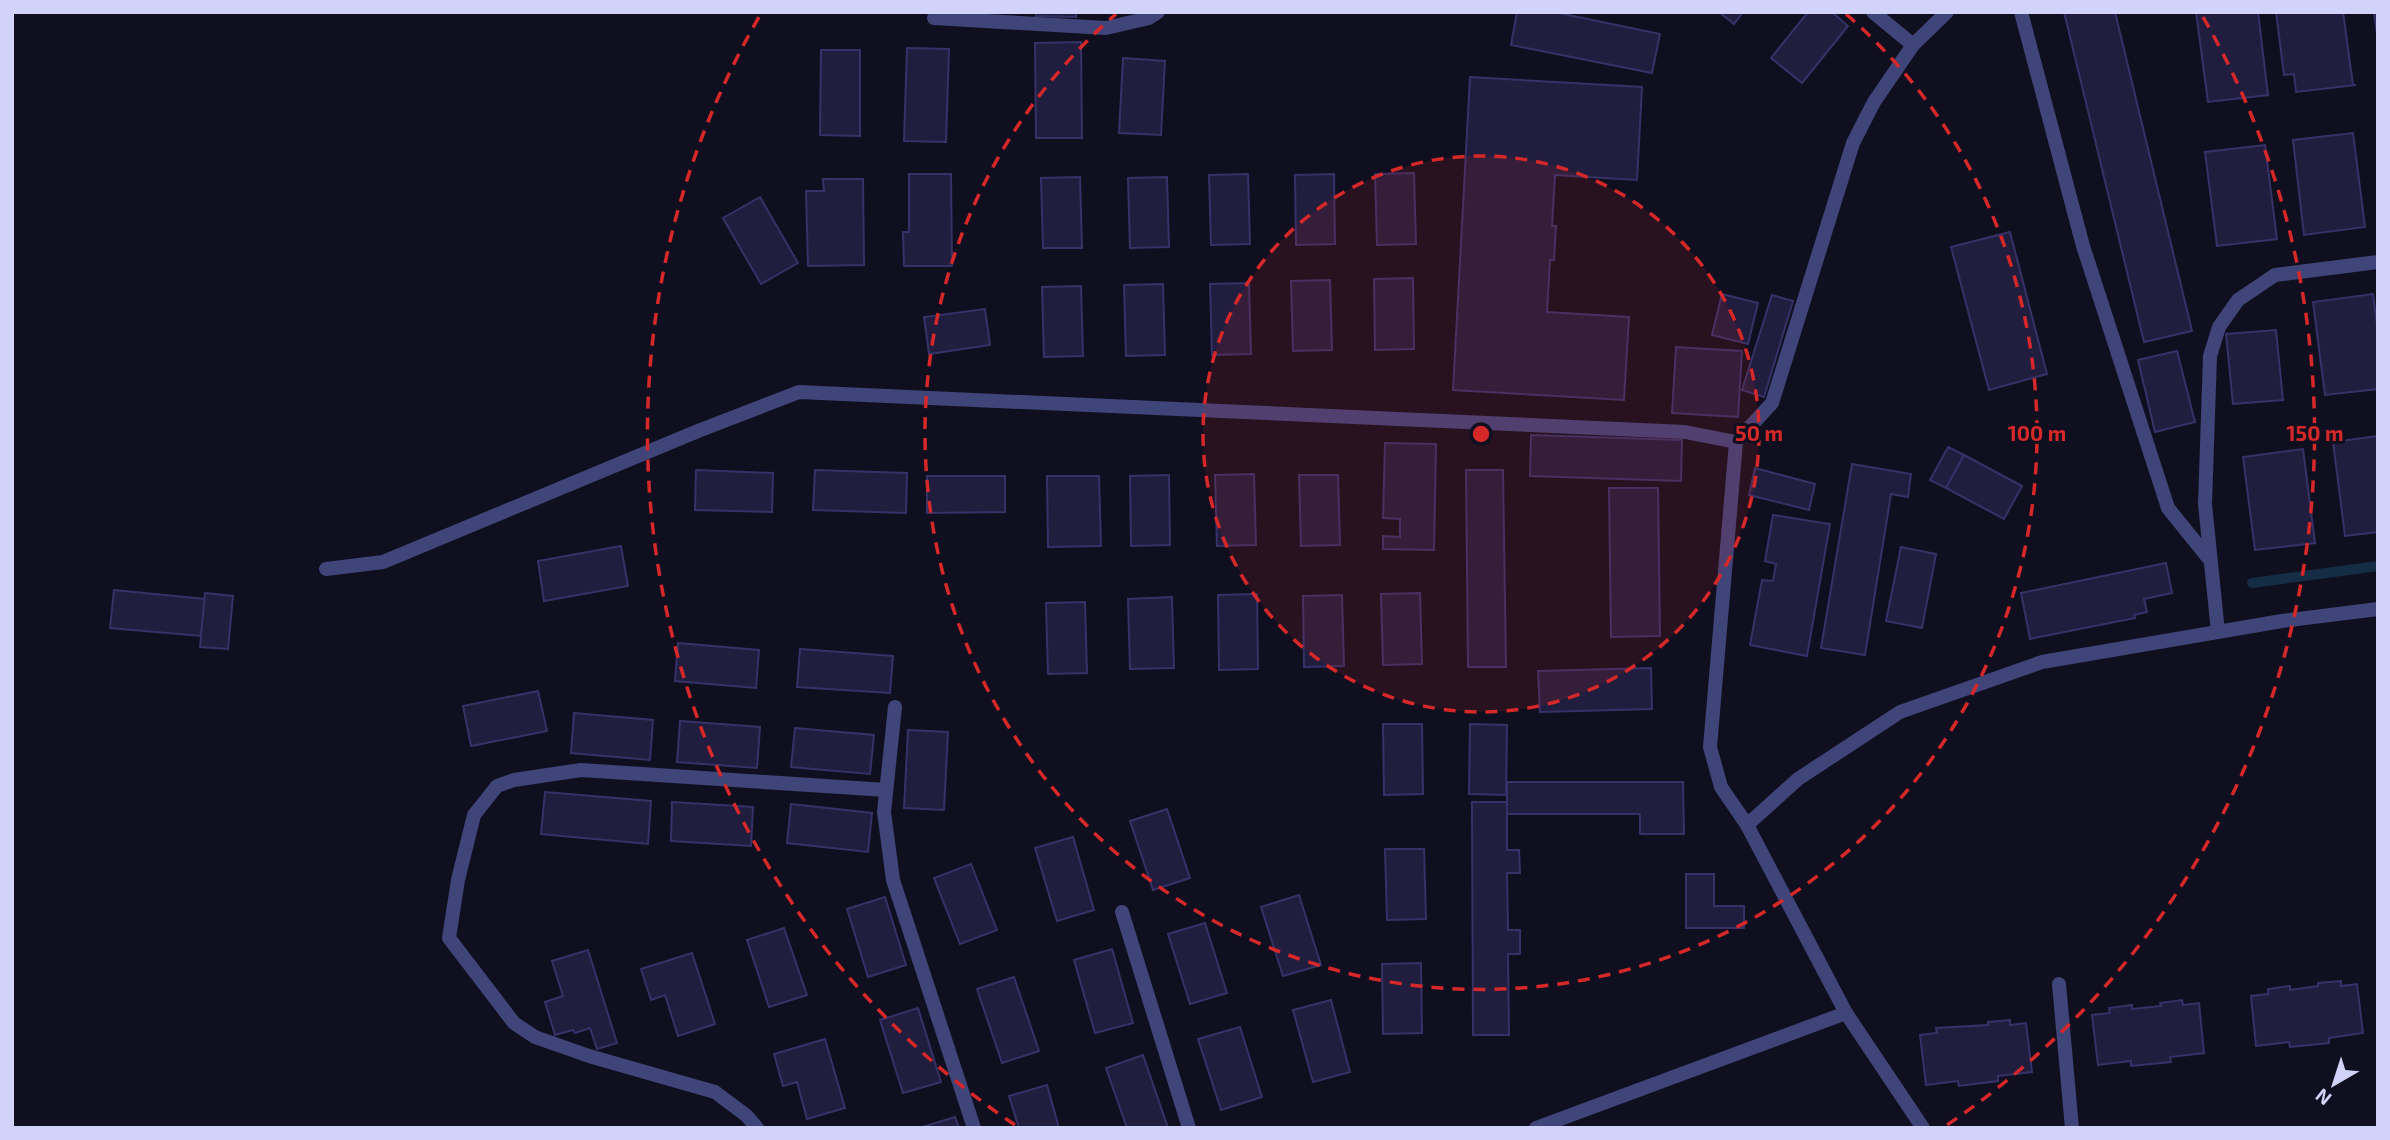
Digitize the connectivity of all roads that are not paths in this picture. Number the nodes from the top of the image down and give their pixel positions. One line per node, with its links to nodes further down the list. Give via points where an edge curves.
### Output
1 (1158, 12): 5 (street, via 1106,28)
2 (1872, 12): 6 (street)
3 (1947, 12): 6 (street)
4 (2021, 12): 9 (street, via 2083,246 2168,508)
5 (934, 18)
6 (1913, 45): 8 (street, via 1853,143 1772,403)
7 (2378, 262): 9 (street, via 2275,275 2238,300 2219,327 2210,356 2207,423 2204,504)
8 (1736, 442): 10 (street, via 1685,432 799,392 383,562); 15 (street, via 1710,747 1721,786)
9 (2210, 560): 12 (street)
10 (326, 569)
11 (2378, 609): 12 (street)
12 (2218, 632): 15 (street, via 2042,662 1900,712 1798,779)
13 (895, 707): 14 (street)
14 (886, 789): 19 (street, via 581,770 497,786 474,815 449,938 514,1023 535,1037 589,1056 715,1092); 20 (street, via 884,812 893,880)
15 (1747, 825): 18 (street)
16 (1122, 912): 21 (street)
17 (2059, 984): 24 (street)
18 (1846, 1013): 22 (street); 23 (street)
19 (757, 1128)
20 (974, 1128)
21 (1189, 1128)
22 (1535, 1128)
23 (1923, 1128)
24 (2072, 1128)

